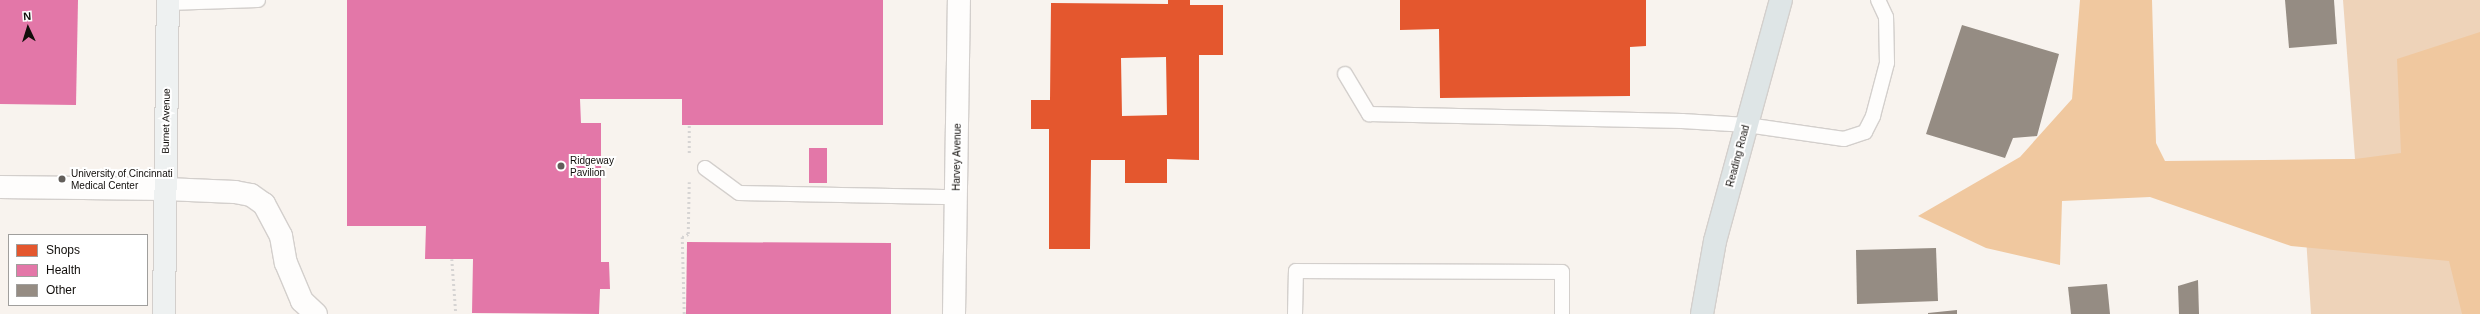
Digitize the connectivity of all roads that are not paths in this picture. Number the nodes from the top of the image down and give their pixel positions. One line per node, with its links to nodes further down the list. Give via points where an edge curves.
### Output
1 (258, 0): 5 (lane)
2 (960, 0): 11 (street, Harvey Avenue)
3 (1781, 0): 7 (main road, Reading Road)
4 (1878, 0): 7 (lane, via 1886,17 1887,63 1874,116 1865,132 1844,139)
5 (168, 2): 10 (street, Burnet Avenue)
6 (1345, 74): 7 (lane, via 1369,114)
7 (1747, 125): 17 (main road, Reading Road, via 1715,241)
8 (705, 168): 11 (lane, via 739,193)
9 (0, 187): 10 (street)
10 (166, 189): 12 (street, Burnet Avenue); 13 (street, via 235,192 251,195 264,204 281,236 286,263 302,301)
11 (956, 197): 14 (street, Harvey Avenue)
12 (164, 314)
13 (316, 314)
14 (954, 314)
15 (1295, 314): 16 (lane, via 1296,272 1562,272)
16 (1562, 314)
17 (1702, 314)

